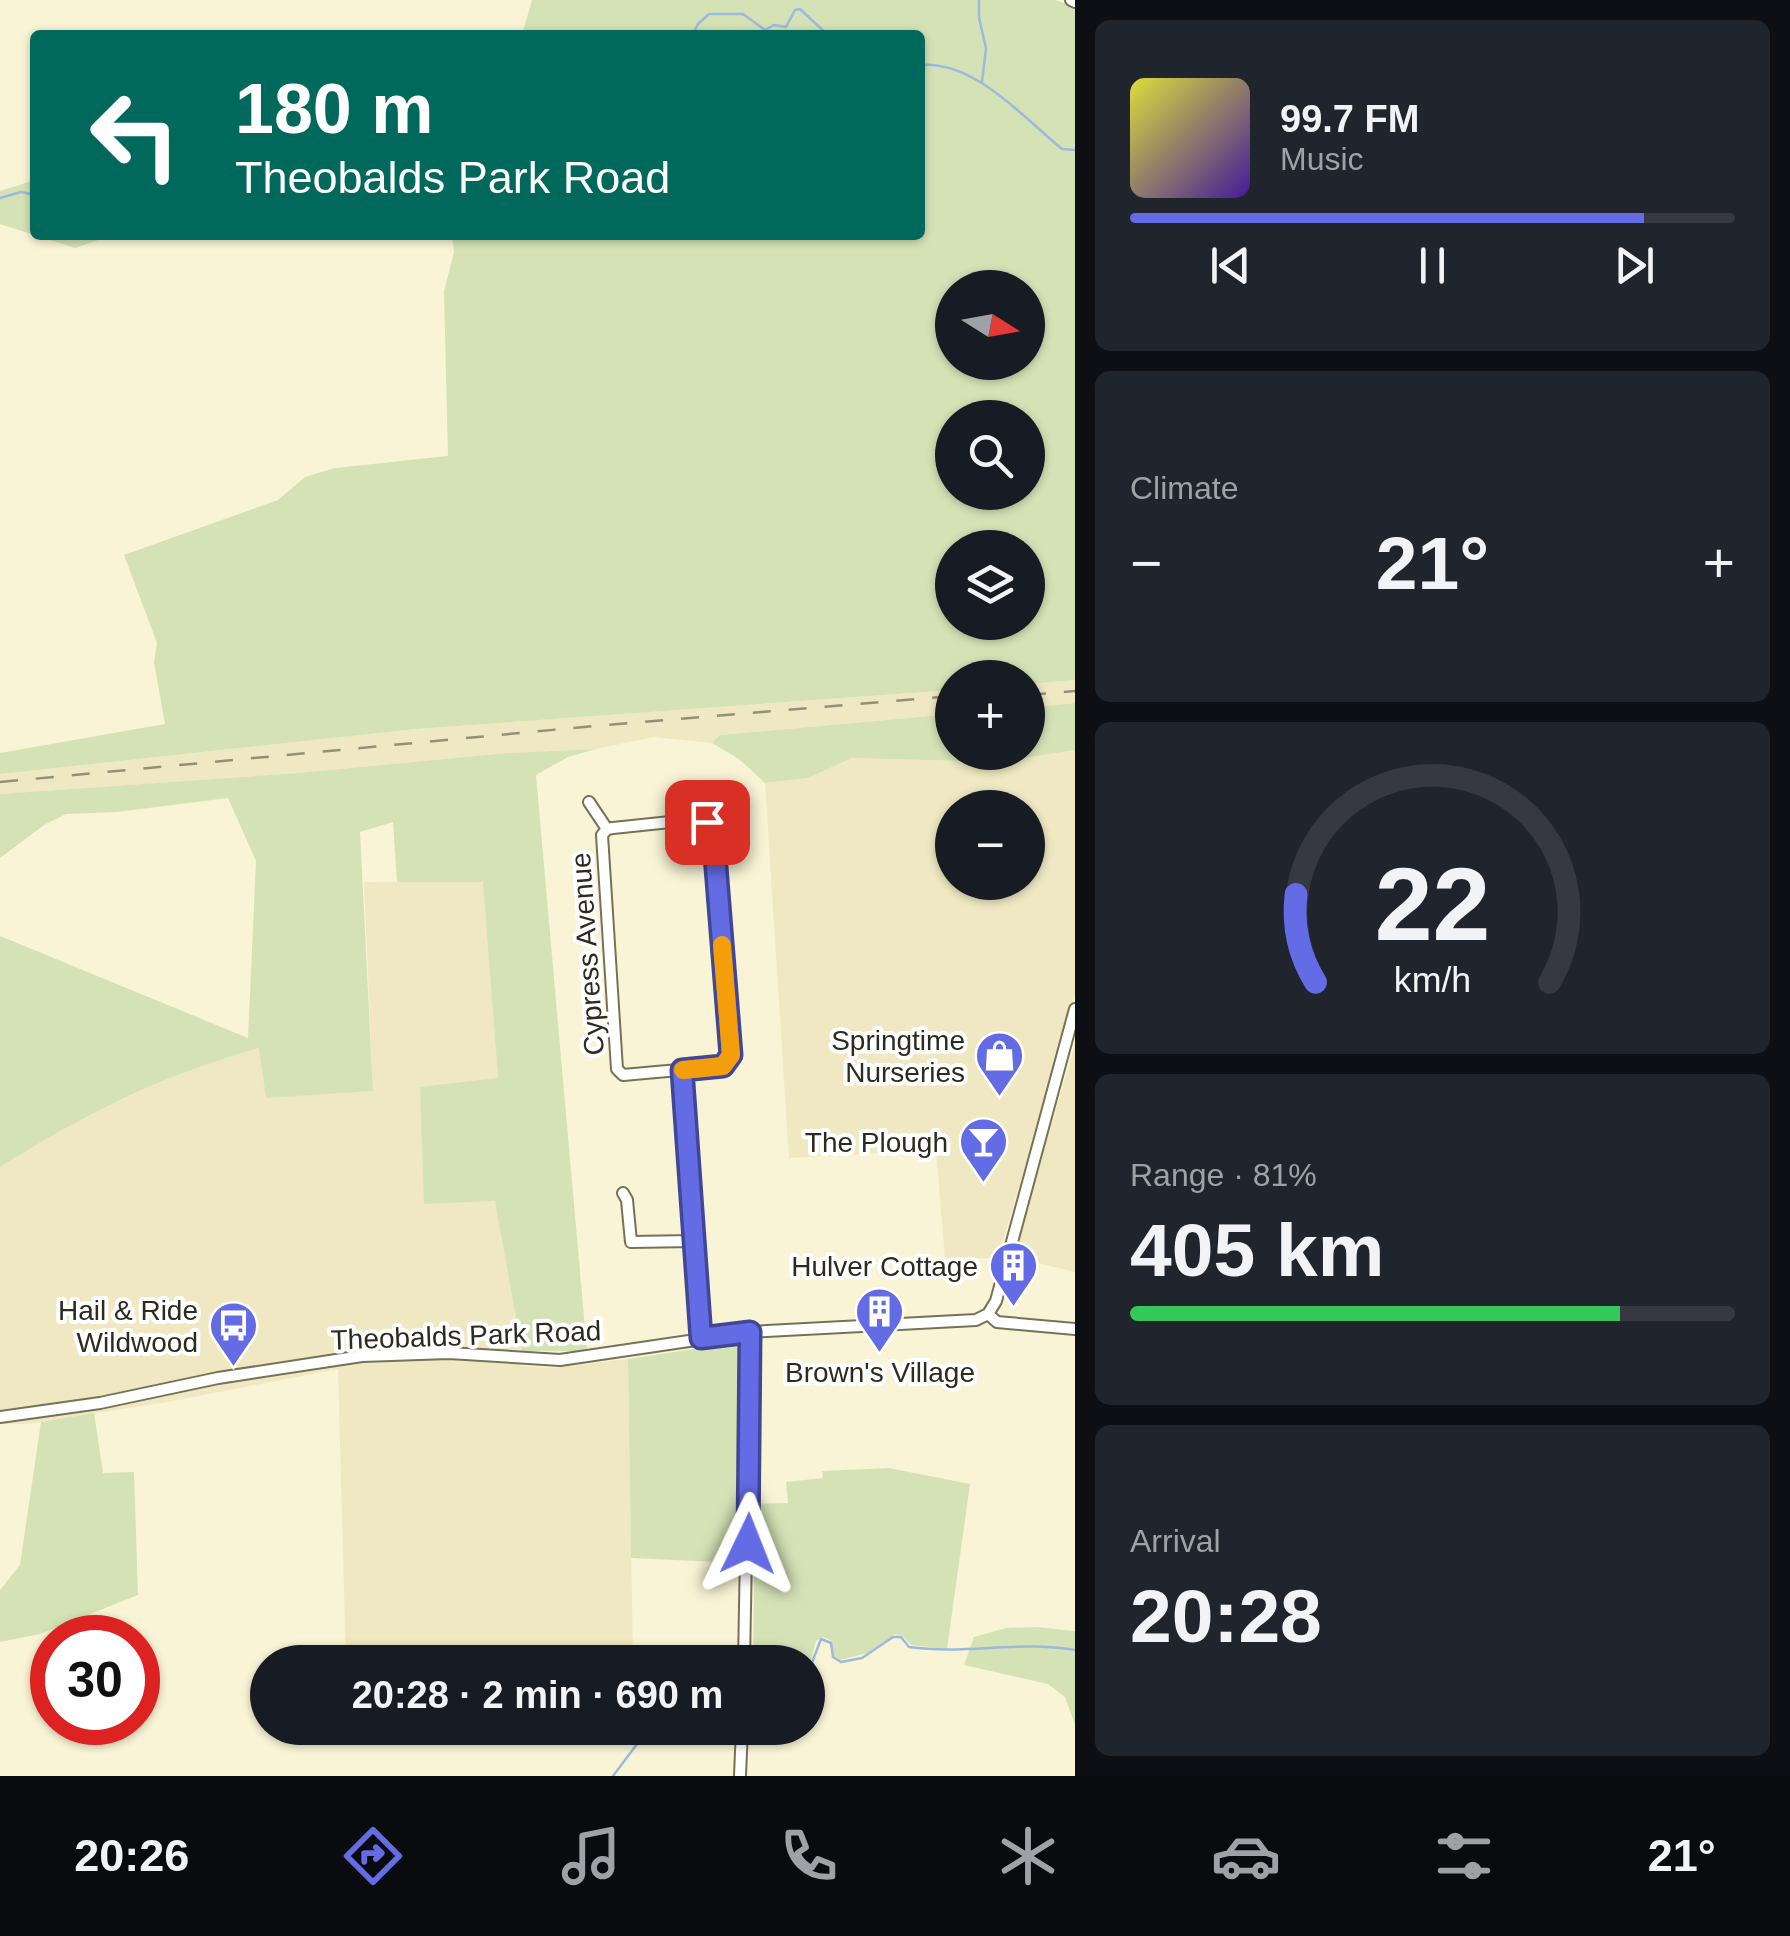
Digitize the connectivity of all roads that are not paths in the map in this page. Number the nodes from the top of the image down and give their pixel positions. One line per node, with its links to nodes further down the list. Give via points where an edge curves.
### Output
1 (589, 802): 2 (street)
2 (607, 829): 4 (street, Cypress Avenue, via 602,835 616,1069 623,1075); 4 (street, via 699,820 713,830 731,1055 723,1066)
3 (1075, 1009): 9 (street)
4 (682, 1070): 6 (street)
5 (623, 1193): 7 (street)
6 (692, 1241): 7 (street); 12 (street)
7 (632, 1242): 8 (street)
8 (617, 1247)
9 (991, 1312): 10 (street, via 997,1322); 11 (street, Theobalds Park Road, via 957,1322)
10 (1075, 1329)
11 (750, 1332): 12 (street, Theobalds Park Road); 14 (street)
12 (701, 1338): 13 (street, Theobalds Park Road, via 560,1360 450,1352 330,1360)
13 (0, 1418)
14 (744, 1645)
15 (741, 1745): 16 (street)
16 (740, 1776)

